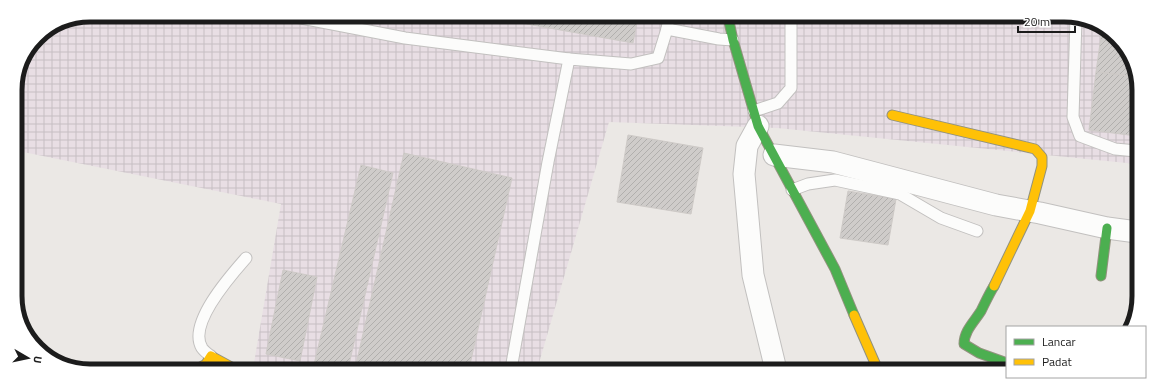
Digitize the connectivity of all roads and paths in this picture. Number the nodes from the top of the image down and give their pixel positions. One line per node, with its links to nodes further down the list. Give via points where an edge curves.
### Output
1 (340, 22): 8 (lane, via 406,38)
2 (668, 22): 6 (lane)
3 (729, 22): 7 (street)
4 (791, 22): 10 (lane, via 791,88 778,103)
5 (1076, 23): 11 (lane, via 1073,117 1080,136 1114,149)
6 (667, 29): 7 (lane); 8 (lane, via 658,58 631,64)
7 (733, 40): 10 (street)
8 (569, 59): 24 (lane)
9 (892, 115): 14 (street, via 1035,149 1042,157 1042,166)
10 (756, 118): 12 (street); 25 (street, via 747,146 744,174 753,275)
11 (1132, 151)
12 (774, 155): 13 (street); 14 (street, via 833,162 996,205)
13 (792, 190): 16 (lane, via 808,184 835,180 900,194 941,218); 26 (street, via 835,269)
14 (1030, 211): 15 (street); 21 (street, via 1005,265 964,338 964,344 968,347)
15 (1107, 228): 17 (street); 19 (street)
16 (977, 230)
17 (1132, 231)
18 (246, 258): 20 (lane, via 219,289 198,331 201,347)
19 (1101, 276)
20 (211, 356): 22 (street); 23 (street)
21 (1006, 363)
22 (205, 364)
23 (225, 364)
24 (511, 364)
25 (775, 364)
26 (875, 364)

